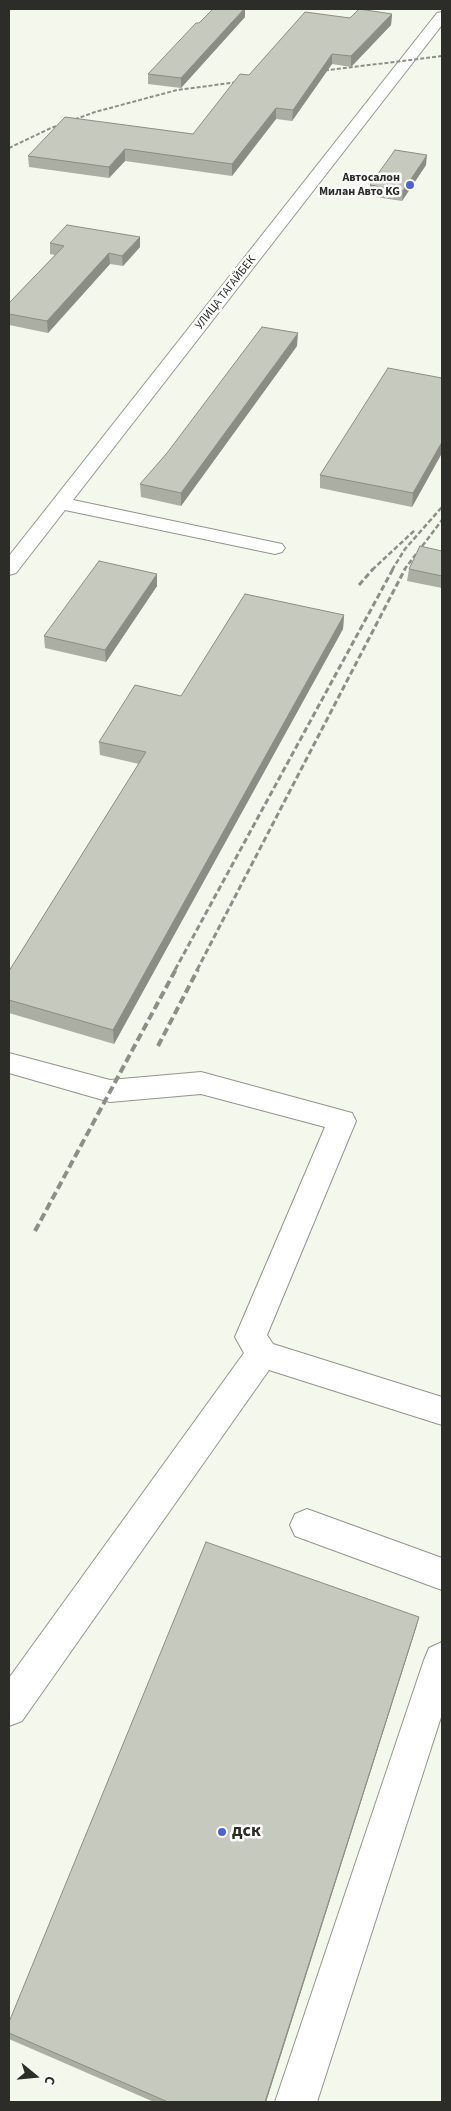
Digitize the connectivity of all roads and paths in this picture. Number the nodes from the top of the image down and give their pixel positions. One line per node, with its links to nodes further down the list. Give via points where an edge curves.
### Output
1 (442, 16): 2 (street, УЛИЦА ТАГАЙБЕК)
2 (60, 503): 3 (street); 4 (street, УЛИЦА ТАГАЙБЕК)
3 (275, 548)
4 (9, 569)
5 (9, 1063): 6 (street, via 110,1091 201,1084 342,1121 251,1338)
6 (262, 1354): 7 (street); 11 (street)
7 (442, 1411)
8 (307, 1526): 9 (street)
9 (442, 1574)
10 (442, 1660): 12 (street)
11 (9, 1708)
12 (296, 2102)

